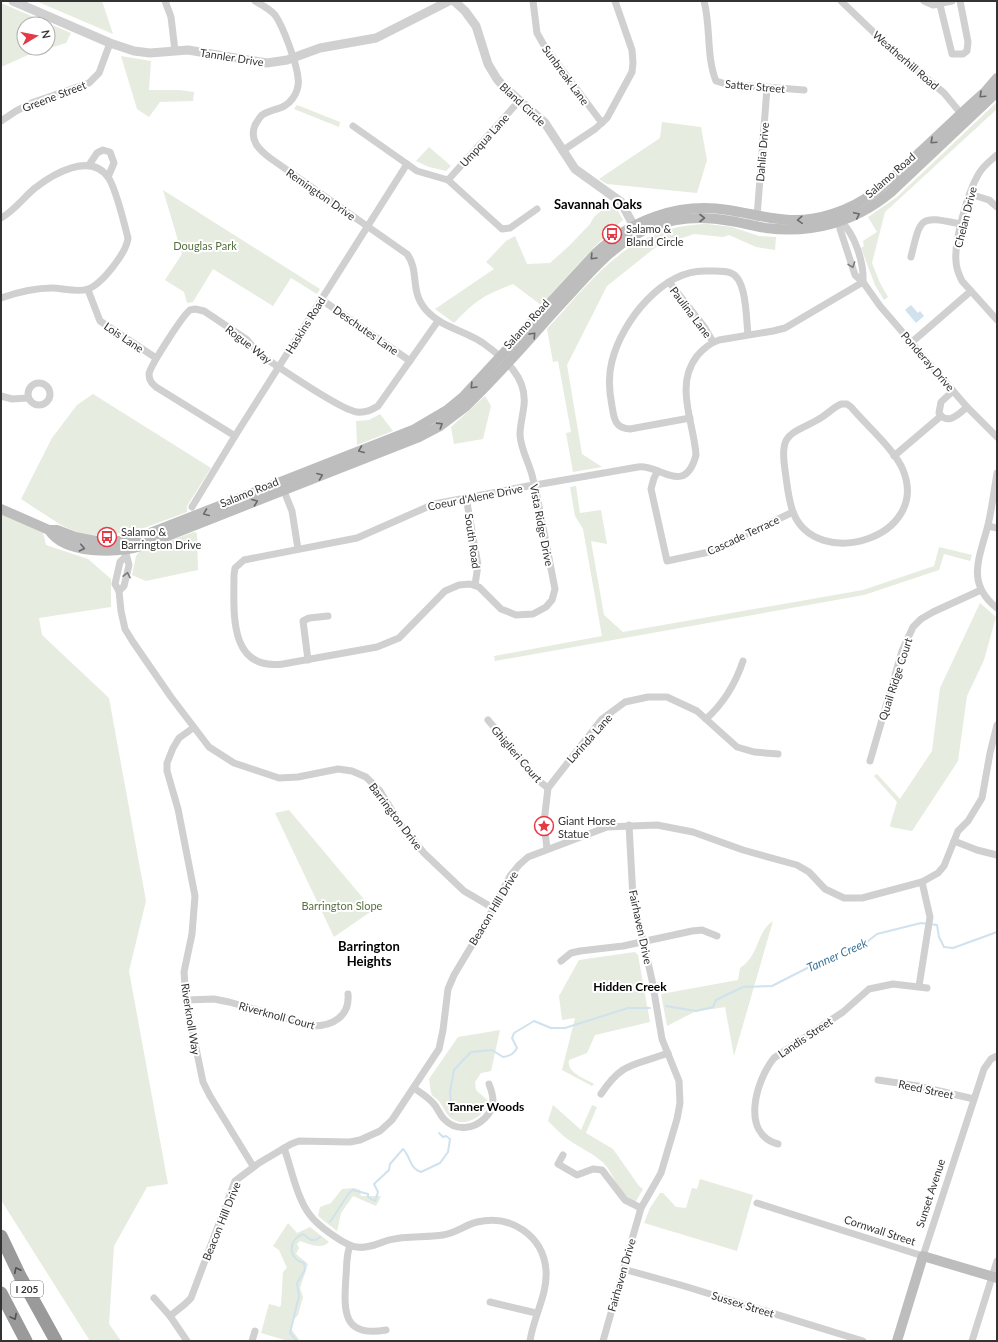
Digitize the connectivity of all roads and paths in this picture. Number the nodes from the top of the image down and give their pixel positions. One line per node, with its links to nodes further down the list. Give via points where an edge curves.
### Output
1 (13, 1): 16 (street, Tannler Drive)
2 (165, 1): 17 (street, via 171,17)
3 (255, 1): 18 (street, Remington Drive, via 275,15)
4 (433, 1): 15 (street)
5 (449, 1): 15 (street, Tannler Drive)
6 (454, 1): 23 (street, Bland Circle, via 476,26 494,75)
7 (532, 1): 26 (street, Sunbreak Lane, via 538,33 545,47)
8 (615, 1): 26 (street, via 632,50 633,63 628,80)
9 (704, 1): 20 (street, Satter Street, via 712,68 716,81)
10 (841, 1): 24 (street, Weatherhill Road, via 944,94)
11 (924, 1): 14 (street, via 930,5)
12 (952, 1): 14 (street)
13 (960, 1): 14 (street, via 968,42 967,51 963,54 952,54)
14 (940, 4)
15 (430, 11): 18 (street, Tannler Drive, via 380,37 320,48)
16 (110, 43): 17 (street, Tannler Drive, via 142,53); 25 (street, Greene Street, via 99,73 89,83 34,102)
17 (175, 51): 18 (street, Tannler Drive, via 194,51 260,63 282,62)
18 (293, 58): 41 (street, Remington Drive, via 298,79 294,96 283,107 258,118 253,130 256,145 270,158)
19 (997, 78): 24 (main road, Salamo Road, one-way to 24)
20 (767, 88): 21 (street, Satter Street); 37 (street, Dahlia Drive)
21 (804, 90)
22 (997, 92): 24 (main road, Salamo Road)
23 (520, 100): 28 (street, Bland Circle, via 545,123); 33 (street, Umpqua Lane)
24 (964, 118): 38 (main road, Salamo Road, via 882,188)
25 (1, 121)
26 (602, 124): 28 (street)
27 (353, 126): 30 (street)
28 (562, 151): 42 (street, Bland Circle, via 582,176 618,199)
29 (997, 155): 34 (street, Chelan Drive, via 979,173)
30 (407, 164): 33 (street, via 424,174); 41 (street, Haskins Road)
31 (89, 165): 32 (street, via 100,169); 32 (street, via 97,153 103,150 110,152 114,163); 39 (street, via 76,167 51,178)
32 (108, 177): 46 (street, via 126,230 128,244 100,281)
33 (448, 180): 36 (street, via 502,229 510,228)
34 (970, 194): 35 (street, via 989,200); 40 (street, Chelan Drive)
35 (997, 207)
36 (537, 209)
37 (757, 217): 38 (main road, Salamo Road, one-way to 37, via 794,221); 42 (main road, Salamo Road, via 727,210 689,209 659,215)
38 (839, 217): 42 (main road, Salamo Road, one-way to 38, via 699,218 787,230 813,228); 45 (street, Ponderay Drive, via 840,229 855,275)
39 (1, 218)
40 (961, 224): 43 (street, via 933,218 920,224); 47 (street, Chelan Drive, via 956,260 959,275)
41 (367, 226): 49 (street, Haskins Road); 51 (street, Remington Drive, via 411,259 417,295 426,310)
42 (636, 229): 57 (main road, Salamo Road, via 615,237 595,254)
43 (911, 257)
44 (669, 282): 52 (street, via 682,274 697,270 733,274 741,283); 53 (street, Paulina Lane); 64 (street, via 639,309 623,334 612,360 610,395 614,422 620,427 635,428)
45 (863, 282): 52 (street, via 792,325 773,332); 54 (street, Ponderay Drive, via 880,306)
46 (88, 290): 48 (street, via 36,289); 55 (street, Lois Lane, via 100,321)
47 (971, 291): 50 (street, Chelan Drive); 54 (street)
48 (1, 298)
49 (322, 300): 56 (street, Deschutes Lane); 58 (street, Haskins Road)
50 (997, 320)
51 (438, 321): 56 (street, Rogue Way); 57 (street, Remington Drive, via 476,338)
52 (748, 334): 53 (street)
53 (713, 342): 64 (street, Coeur d'Alene Drive, via 695,359 688,375 686,394)
54 (912, 342): 59 (street, Ponderay Drive)
55 (156, 358): 58 (street, Rogue Way, via 186,313 199,309 238,333 260,354); 65 (street, Rogue Way, via 149,374 153,384)
56 (410, 361): 58 (street, Rogue Way, via 378,406 369,411 359,412 344,407)
57 (503, 361): 70 (street, Vista Ridge Drive, via 518,374 523,387 525,398 521,442); 71 (main road, Salamo Road, via 461,411 430,432)
58 (279, 367): 65 (street, Haskins Road)
59 (953, 391): 62 (street, Ponderay Drive); 63 (street, via 941,402)
60 (1, 396): 61 (street, via 12,399)
61 (28, 398)
62 (967, 407): 63 (street, via 950,419); 66 (street, Ponderay Drive)
63 (941, 416): 67 (street)
64 (690, 418): 68 (street, Coeur d'Alene Drive, via 696,455 693,466 684,474 675,477)
65 (235, 436): 73 (street, Haskins Road)
66 (997, 437)
67 (894, 456): 75 (street, Cascade Terrace, via 900,463 905,477 906,500 896,522 885,532 843,544 833,543 810,533); 75 (street, Cascade Terrace, via 851,407 847,404 837,406 795,431 786,441 783,455)
68 (658, 471): 70 (street, Coeur d'Alene Drive, via 644,466); 75 (street, Cascade Terrace, via 651,489 667,561 709,552)
69 (997, 473): 76 (street)
70 (534, 485): 72 (street, Coeur d'Alene Drive); 80 (street, Vista Ridge Drive, via 554,579 552,600 541,611 516,615 501,609 484,590)
71 (282, 486): 78 (street, via 292,511); 79 (main road, Salamo Road, via 149,544)
72 (466, 497): 78 (street, Coeur d'Alene Drive, via 422,508 357,538); 80 (street, South Road, via 478,565)
73 (192, 507)
74 (1, 508): 79 (main road, Salamo Road, via 49,530 54,537 77,546 105,551)
75 (793, 512)
76 (988, 526): 77 (street); 81 (street, via 977,565 977,580)
77 (997, 528)
78 (298, 549): 85 (street, Coeur d'Alene Drive, via 249,558 235,568 236,630 243,650 260,662 275,665)
79 (125, 550): 82 (street, Barrington Drive, via 115,584); 82 (street, one-way to 79, via 124,586 129,565)
80 (475, 585): 85 (street, Coeur d'Alene Drive, via 459,585 445,591 403,634 390,643)
81 (981, 590): 83 (street); 92 (street, Quail Ridge Court, via 933,612 921,619 913,628 901,653)
82 (119, 591): 90 (street, Barrington Drive, via 125,629 132,642)
83 (997, 608)
84 (328, 616): 85 (street, via 303,621)
85 (308, 660)
86 (742, 662): 88 (street, via 727,696)
87 (488, 720): 93 (street, Ghiglieri Court, via 539,781)
88 (706, 720): 91 (street, Lorinda Lane, via 745,751); 93 (street, Lorinda Lane, via 697,711 667,697 648,697 625,702 602,720)
89 (997, 725): 95 (street, Beacon Hill Drive, via 982,798 968,821 958,831)
90 (193, 728): 99 (street, Barrington Drive, via 210,747 225,758 273,777 286,779 338,769 366,777 380,791 401,825 424,852 464,891); 106 (street, Riverknoll Way, via 179,738 167,763 166,771 178,809 195,896 192,934 184,972)
91 (778, 754)
92 (870, 761)
93 (548, 788): 96 (street, via 544,817)
94 (629, 825): 96 (street, Beacon Hill Drive, via 603,828); 98 (street, Beacon Hill Drive, via 657,825 683,829 797,865 809,872 826,889 844,898 862,898); 101 (street, Fairhaven Drive, via 632,890)
95 (954, 841): 97 (street); 98 (street, Beacon Hill Drive, via 943,867)
96 (547, 849): 99 (street, Beacon Hill Drive, via 528,857 519,865 510,876)
97 (997, 855)
98 (922, 882): 103 (street, via 930,917)
99 (493, 908): 111 (street, Beacon Hill Drive, via 449,985 440,1044 436,1055)
100 (717, 936): 101 (street, via 702,930 692,930)
101 (643, 942): 102 (street, via 571,953); 107 (street, Fairhaven Drive, via 662,1040)
102 (561, 961)
103 (919, 986): 104 (street, Landis Street); 114 (street, Landis Street, via 885,984 869,989 843,1012 774,1058 762,1078 755,1116 762,1137)
104 (927, 988)
105 (348, 994): 106 (street, Riverknoll Court, via 348,1008 344,1014 333,1022 320,1026 214,999)
106 (186, 1000): 117 (street, Riverknoll Way, via 203,1082)
107 (668, 1053): 112 (street, via 620,1070); 119 (street, Fairhaven Drive, via 679,1081 680,1103 661,1174)
108 (996, 1056): 113 (street, Sunset Avenue, via 984,1069)
109 (878, 1080): 113 (street, Reed Street)
110 (489, 1084): 111 (street, via 494,1098 493,1107 479,1123 465,1128 452,1125 445,1120 434,1104)
111 (414, 1088): 115 (street, Beacon Hill Drive, via 386,1126 369,1137 350,1142 299,1141)
112 (601, 1094)
113 (974, 1099): 122 (street, Sunset Avenue)
114 (778, 1144)
115 (284, 1148): 117 (street, Beacon Hill Drive); 121 (street, via 310,1216)
116 (563, 1155): 119 (street, via 558,1164 562,1168 577,1175 593,1168 602,1170 625,1200)
117 (253, 1166): 130 (street, Beacon Hill Drive, via 238,1178 233,1186 191,1298)
118 (756, 1203): 122 (street, Cornwall Street)
119 (641, 1208): 124 (street, Fairhaven Drive)
120 (1, 1236): 134 (highway, I 205, one-way to 120)
121 (350, 1246): 129 (street, via 367,1247 400,1238 443,1235 475,1222 496,1219 506,1221 519,1227 532,1238 544,1257 546,1280); 131 (street, via 344,1309 347,1317 362,1330)
122 (922, 1256): 125 (main road, Cornwall Street); 140 (main road, Sunset Avenue)
123 (997, 1261): 125 (street)
124 (623, 1269): 138 (street, Fairhaven Drive); 139 (street, Sussex Street)
125 (995, 1278): 141 (street)
126 (1, 1293): 133 (highway, I 205, one-way to 133)
127 (154, 1298): 130 (street)
128 (490, 1302): 129 (street)
129 (536, 1313): 137 (street)
130 (170, 1316): 135 (street)
131 (386, 1330)
132 (255, 1331): 136 (street)
133 (26, 1341)
134 (56, 1341)
135 (187, 1341)
136 (252, 1341)
137 (530, 1341)
138 (602, 1341)
139 (862, 1341)
140 (897, 1341)
141 (972, 1341)

